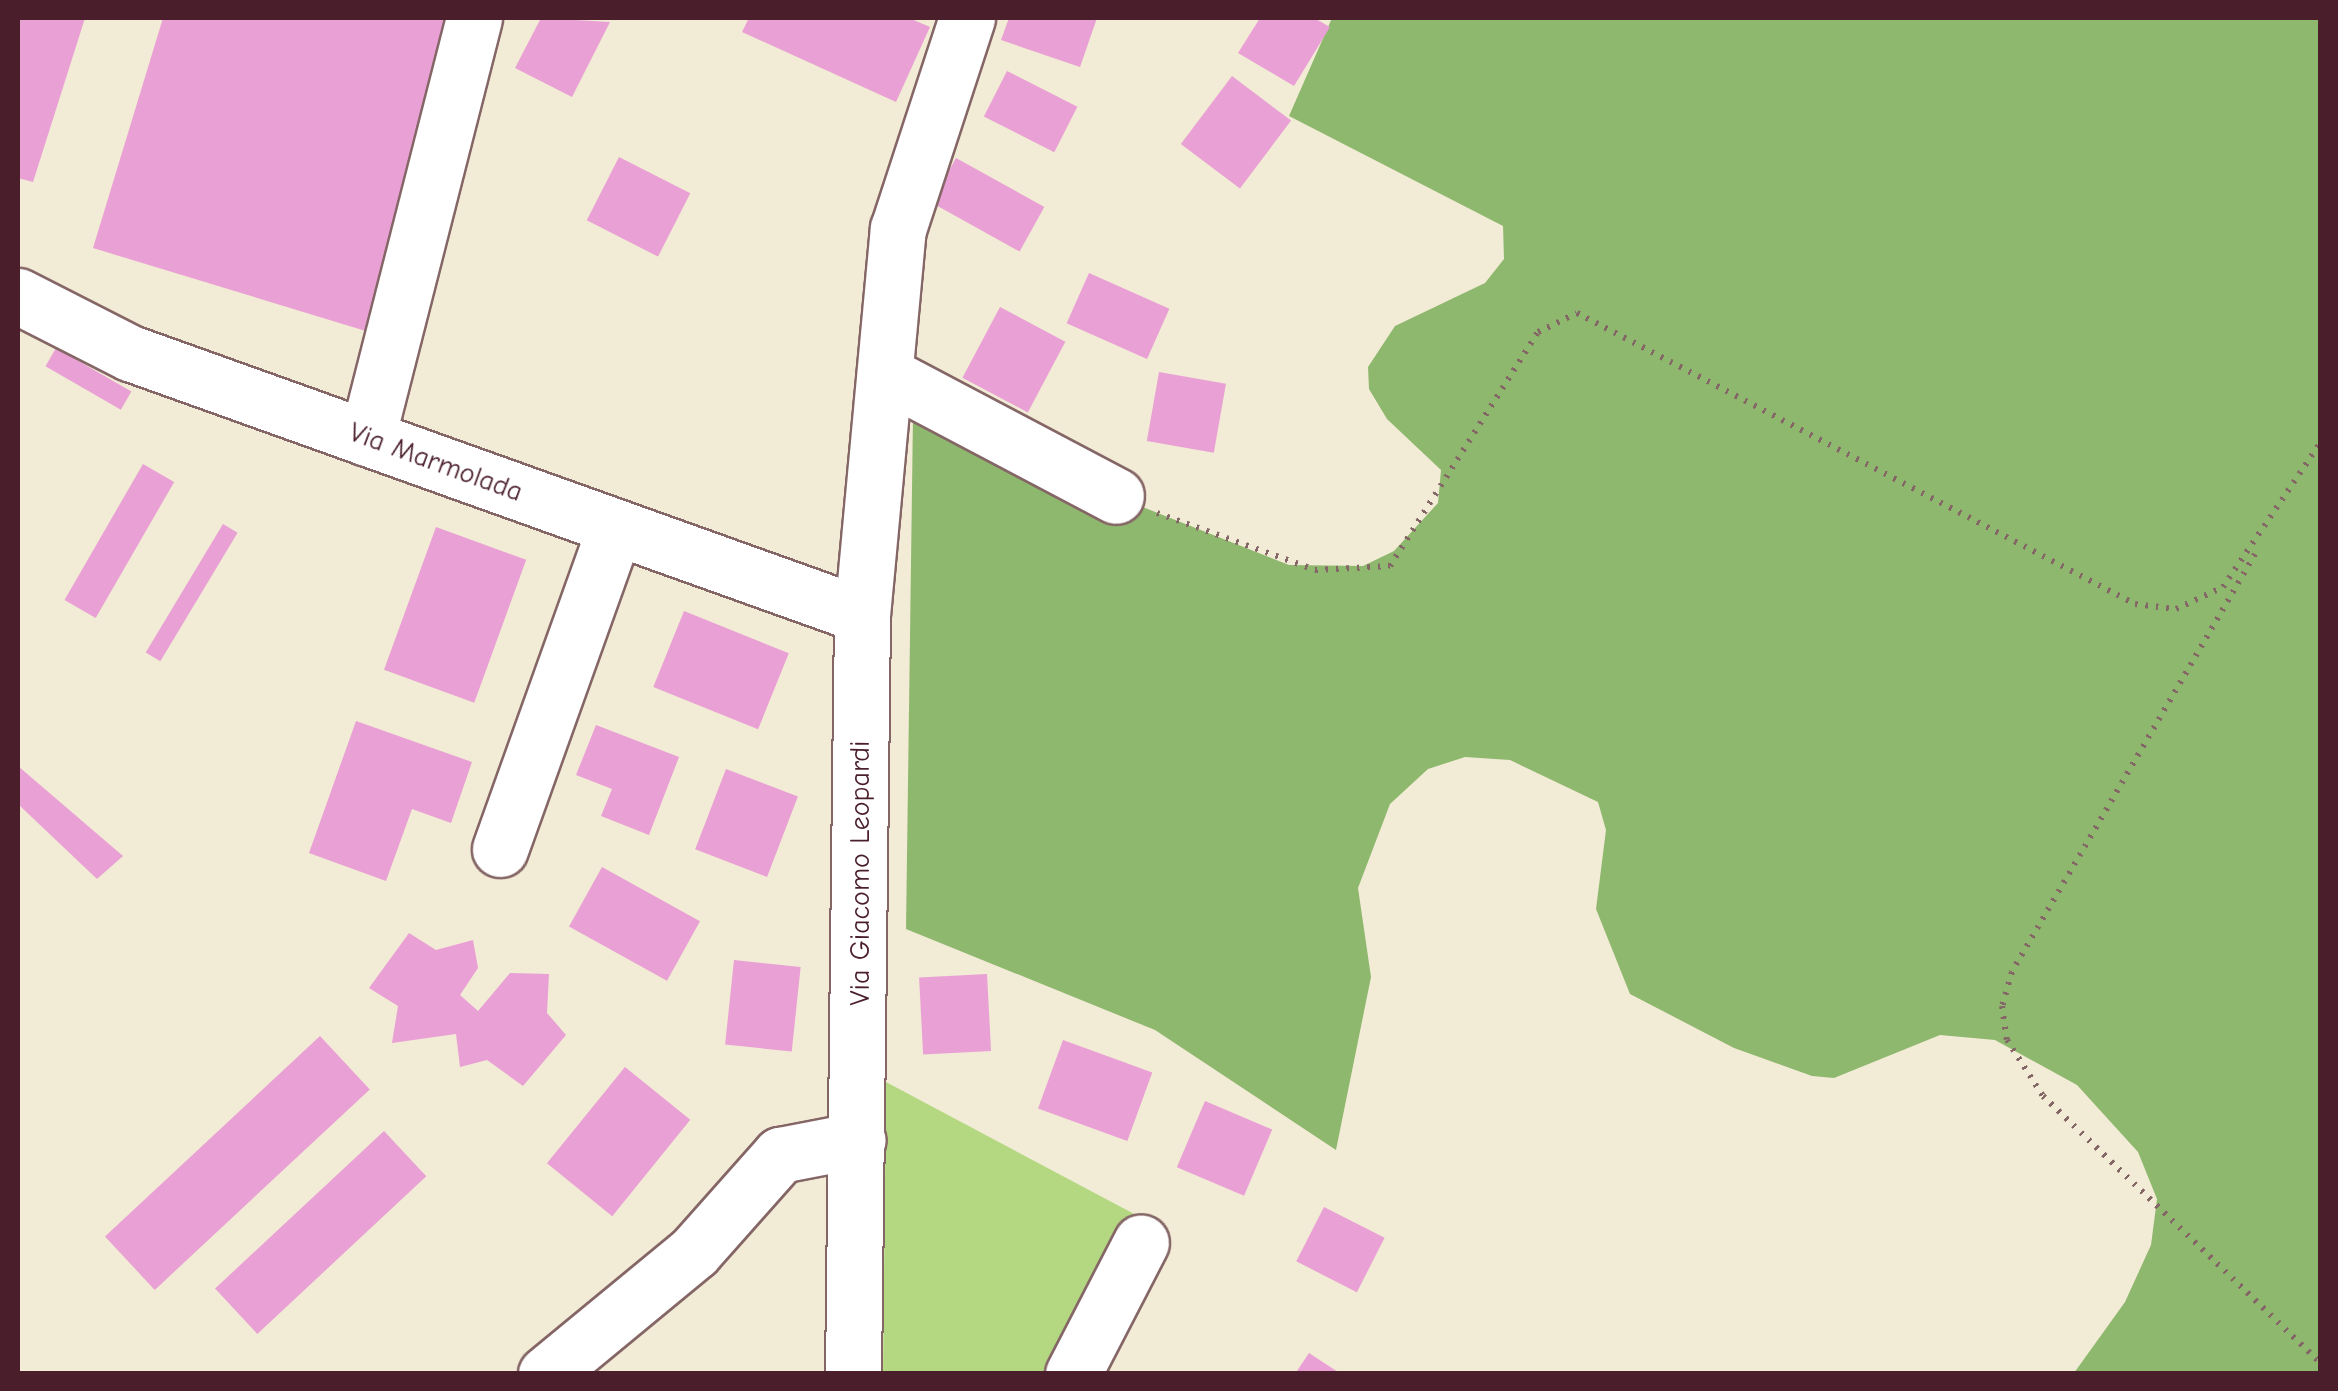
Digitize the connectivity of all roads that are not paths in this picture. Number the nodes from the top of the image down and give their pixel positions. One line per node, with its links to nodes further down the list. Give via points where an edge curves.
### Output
1 (474, 18): 5 (street)
2 (967, 18): 4 (street, Via Giacomo Leopardi, via 898,230)
3 (18, 296): 5 (street, Via Marmolada, via 130,353)
4 (885, 374): 6 (street); 8 (street, Via Giacomo Leopardi)
5 (368, 438): 7 (street, Via Marmolada)
6 (1116, 496)
7 (615, 527): 8 (street, Via Marmolada); 9 (street)
8 (862, 615): 10 (street, Via Giacomo Leopardi)
9 (500, 849)
10 (858, 1140): 12 (street, via 780,1154 694,1252); 13 (street, Via Giacomo Leopardi)
11 (1141, 1242): 14 (street)
12 (546, 1374)
13 (853, 1374)
14 (1073, 1374)

